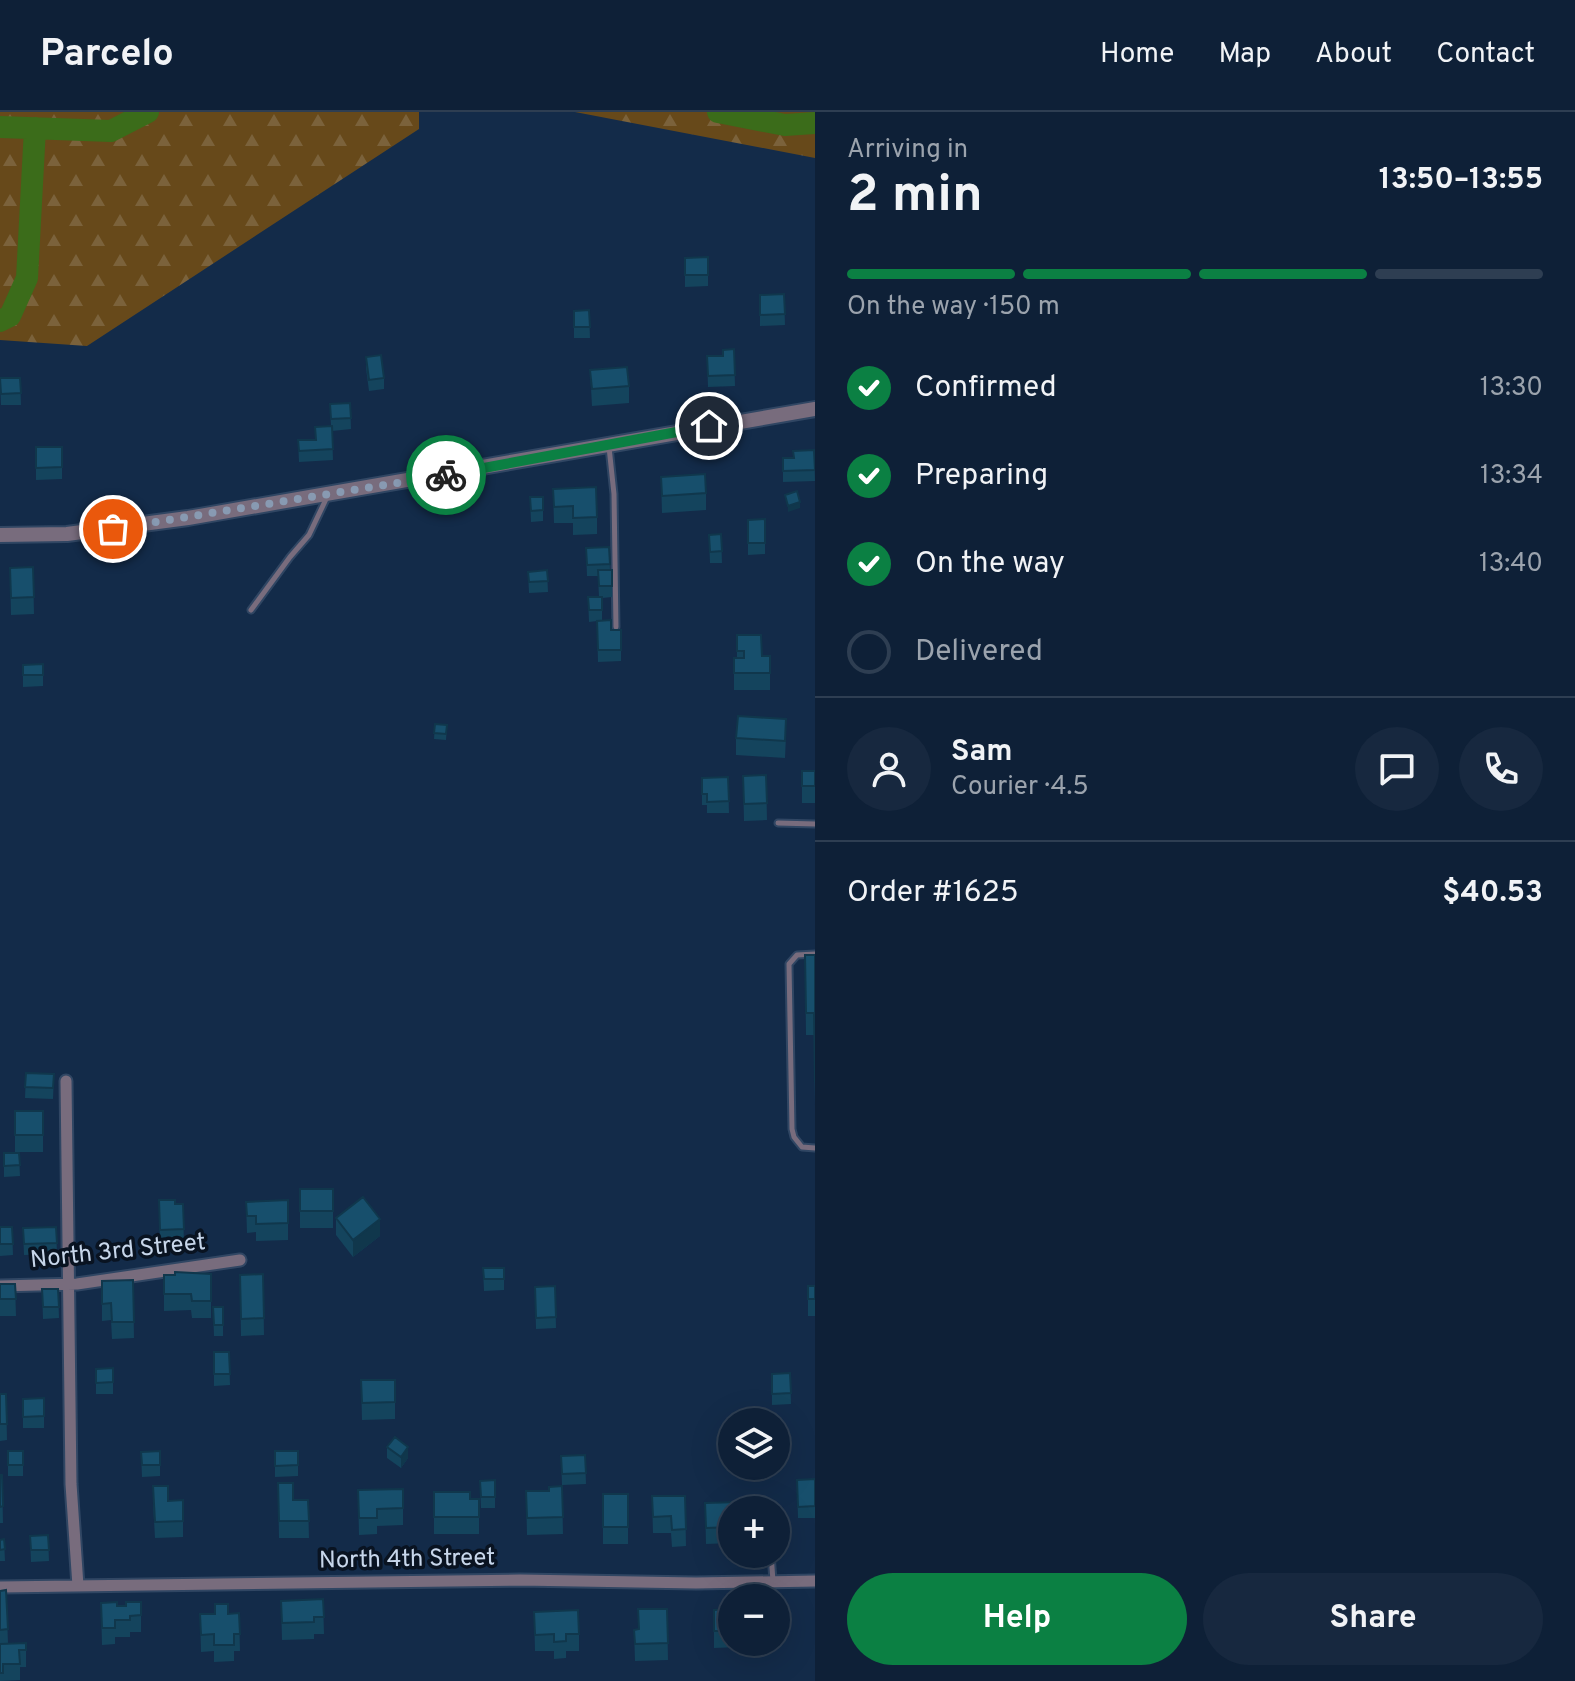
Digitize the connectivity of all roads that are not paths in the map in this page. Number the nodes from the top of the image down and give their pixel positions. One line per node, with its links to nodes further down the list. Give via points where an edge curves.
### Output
1 (815, 409): 2 (street)
2 (609, 446): 3 (street); 6 (lane)
3 (328, 494): 4 (street, via 86,532); 5 (lane, via 309,535)
4 (0, 535)
5 (251, 610)
6 (616, 627)
7 (778, 823): 8 (lane)
8 (815, 824)
9 (815, 954): 11 (lane, via 797,955 789,964 792,1129 802,1147)
10 (66, 1081): 13 (street)
11 (815, 1148)
12 (240, 1260): 13 (street, North 3rd Street)
13 (67, 1284): 14 (street, North 3rd Street); 18 (street)
14 (0, 1286)
15 (772, 1568): 17 (lane)
16 (815, 1581): 17 (street, North 4th Street)
17 (773, 1582): 18 (street, North 4th Street)
18 (78, 1586): 19 (street, North 4th Street)
19 (0, 1587)

